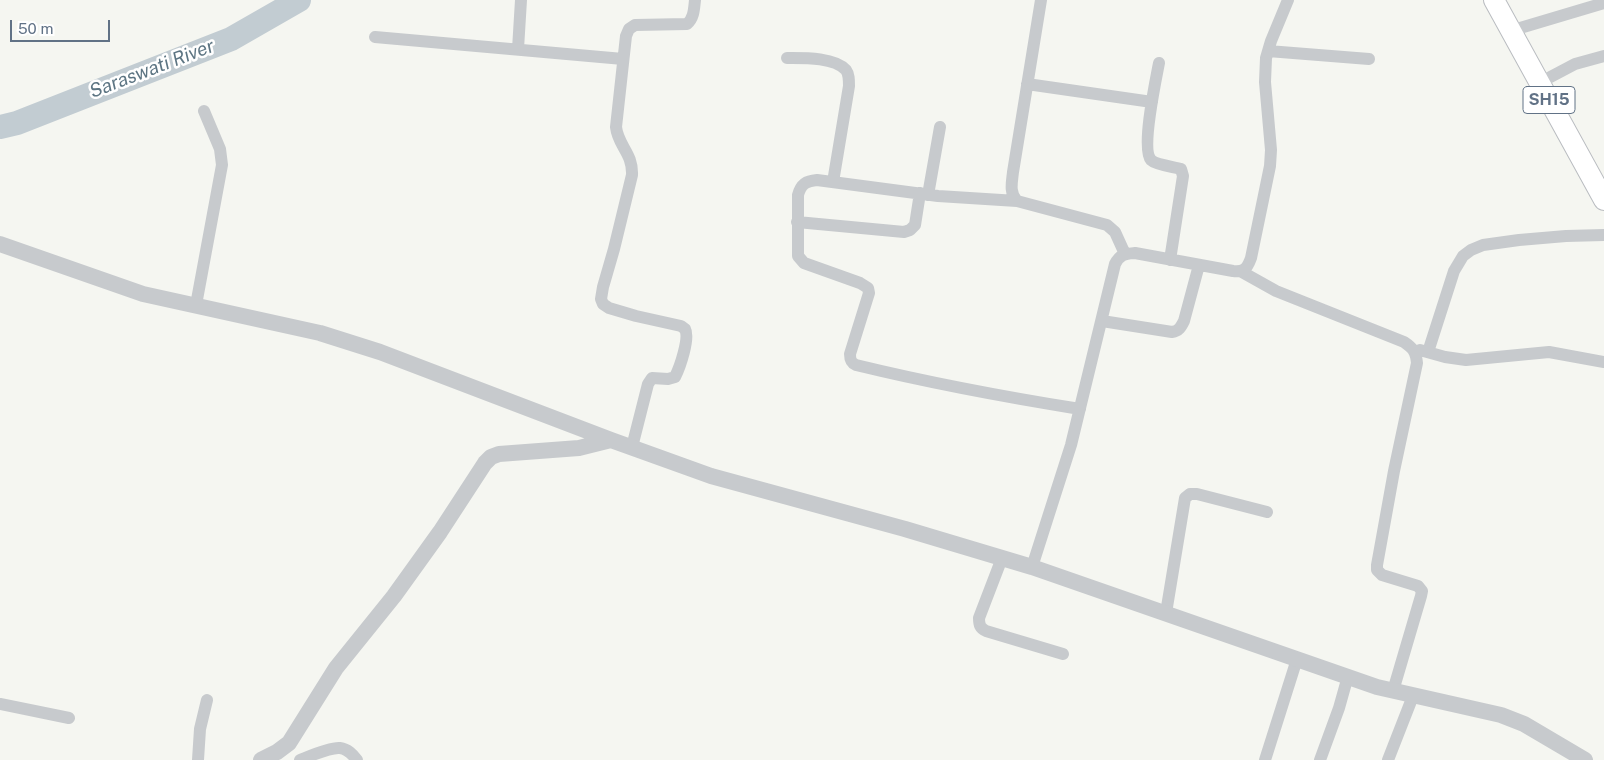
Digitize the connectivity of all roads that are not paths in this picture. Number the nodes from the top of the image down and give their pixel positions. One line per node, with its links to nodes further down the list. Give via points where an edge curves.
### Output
1 (521, 0): 9 (street)
2 (695, 0): 13 (street, via 693,14 687,24 643,24 630,29)
3 (1041, 0): 17 (street)
4 (1288, 0): 10 (street)
5 (1494, 0): 7 (main road, SH15)
6 (1604, 3): 7 (street)
7 (1510, 31): 16 (main road, SH15)
8 (375, 37): 9 (street)
9 (518, 49): 13 (street)
10 (1268, 51): 14 (street); 31 (street, via 1265,76 1270,166 1251,258)
11 (1604, 56): 16 (street, via 1575,64)
12 (787, 58): 21 (street, via 833,63 846,70 849,77)
13 (623, 59): 39 (street, via 616,127 631,159 632,175 601,298 609,308 681,326 688,337 675,377 652,378 648,384)
14 (1369, 59)
15 (1160, 63): 18 (street)
16 (1539, 83): 23 (main road, SH15)
17 (1027, 84): 18 (street); 24 (street, via 1012,187)
18 (1152, 102): 29 (street, via 1148,127 1149,156 1155,162 1181,168 1183,172)
19 (204, 111): 32 (street, via 220,149 222,164)
20 (940, 127): 22 (street)
21 (833, 182): 22 (street); 25 (street, via 817,180 804,183 798,196)
22 (924, 194): 24 (street); 25 (street, via 915,225 904,232)
23 (1604, 200)
24 (1017, 201): 28 (street, via 1101,222 1115,232)
25 (797, 222): 37 (street, via 797,250 801,261 868,288 850,354 852,363 921,381)
26 (1604, 235): 35 (street, via 1519,240 1483,245 1472,250 1463,256 1454,271)
27 (0, 244): 32 (street, via 143,294)
28 (1125, 254): 29 (street); 33 (street, via 1115,264)
29 (1170, 260): 30 (street)
30 (1199, 265): 31 (street); 33 (street, via 1184,321 1176,331)
31 (1242, 272): 34 (street, via 1276,291)
32 (196, 306): 38 (street, via 320,333 371,349)
33 (1102, 321): 37 (street)
34 (1412, 348): 35 (street); 47 (street, via 1417,363 1377,565 1379,573 1418,586 1422,596)
35 (1428, 352): 36 (street, via 1466,360 1549,352)
36 (1604, 362)
37 (1080, 409): 42 (street)
38 (611, 440): 39 (street); 52 (street, via 579,448 491,457 394,596 336,668 289,743)
39 (632, 448): 41 (street, via 711,476)
40 (1267, 512): 43 (street, via 1197,494 1185,498)
41 (1002, 558): 42 (street); 44 (street, via 979,624 986,631)
42 (1032, 567): 43 (street)
43 (1166, 613): 45 (street)
44 (1063, 654)
45 (1298, 659): 46 (street); 56 (street)
46 (1348, 676): 47 (street); 57 (street)
47 (1393, 691): 48 (street)
48 (1413, 696): 58 (street); 59 (street, via 1501,715 1524,724)
49 (206, 700): 53 (street)
50 (0, 704): 51 (street)
51 (69, 718)
52 (271, 759)
53 (198, 760)
54 (300, 760): 55 (street, via 340,748)
55 (357, 760)
56 (1265, 760)
57 (1320, 760)
58 (1388, 760)
59 (1585, 760)

